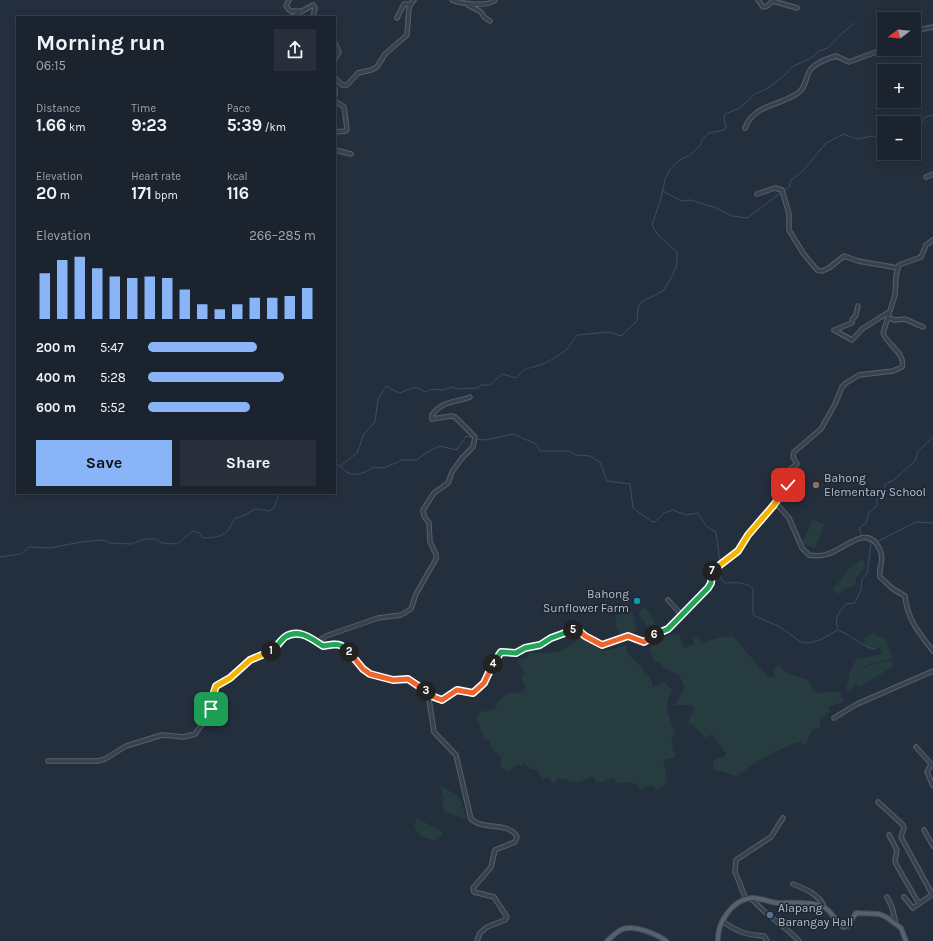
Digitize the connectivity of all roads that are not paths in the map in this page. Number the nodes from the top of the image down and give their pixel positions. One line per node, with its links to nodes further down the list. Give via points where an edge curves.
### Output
1 (289, 0): 9 (street, via 286,6 290,11)
2 (414, 0): 6 (street)
3 (452, 0): 7 (street)
4 (495, 0): 7 (street, via 489,4)
5 (758, 0): 8 (street, via 763,7 773,1)
6 (410, 4): 12 (street, via 404,4); 19 (street, via 407,35 385,54 377,67 358,73 347,85 342,85)
7 (467, 4): 13 (street)
8 (797, 8)
9 (301, 11): 10 (street); 11 (street, via 314,6)
10 (294, 16)
11 (313, 16)
12 (397, 18)
13 (490, 21)
14 (933, 27): 15 (street)
15 (921, 30)
16 (336, 45): 18 (street, via 339,52)
17 (877, 52): 21 (street, via 849,62 834,57 814,66 798,93 758,111 749,119)
18 (336, 57)
19 (336, 79)
20 (336, 104): 22 (street, via 344,107 347,128 346,131)
21 (745, 128)
22 (336, 132)
23 (336, 150): 24 (street)
24 (352, 154)
25 (933, 174): 26 (street)
26 (926, 177)
27 (757, 194): 29 (street, via 775,188 782,190 789,214 788,230 817,270 829,268 844,256)
28 (933, 240): 29 (street, via 926,245 921,257 902,263)
29 (898, 268): 31 (street)
30 (858, 306): 31 (street, via 852,323 834,330 852,340 862,329)
31 (890, 312): 32 (street)
32 (888, 318): 33 (street, via 905,319); 35 (street, via 883,333 887,342 901,358 902,367 893,371 859,375 842,387 821,429 794,452 796,464 789,470 787,489)
33 (923, 327)
34 (470, 397): 38 (street, via 447,402 432,415 432,419 455,417 475,436 475,441 452,472 448,484 434,493 423,510 429,523 430,542 436,559 416,594 412,607 401,615 378,618 326,636)
35 (776, 503): 37 (street, via 761,518 741,548 713,570 708,588); 39 (street, via 789,518 797,540 806,554 827,554 862,538 873,540 880,549 882,559 880,578 905,596 910,619)
36 (668, 600): 37 (street)
37 (681, 614): 41 (street, via 668,629 656,633 644,642 628,636 602,645 578,630 570,631 516,653 500,654 476,692 470,694 456,690 442,700)
38 (317, 642): 41 (street, via 324,646 340,644 366,672 393,680 408,679); 44 (street, via 305,635 288,635 274,649 250,660 230,678 216,686 209,715 193,735 184,738 162,736 126,746 102,760)
39 (933, 651)
40 (933, 671): 42 (street, via 857,704)
41 (428, 693): 61 (street, via 434,732 456,755 471,819 481,825 508,828 517,837 515,842 495,850 491,867 474,886 474,892 494,897 507,918 483,930)
42 (834, 718)
43 (916, 746): 45 (street)
44 (48, 761)
45 (932, 765): 46 (street, via 927,772)
46 (933, 786)
47 (878, 802): 53 (street, via 904,828 901,837)
48 (783, 818): 56 (street, via 771,837 736,860 734,872)
49 (924, 830): 51 (street)
50 (888, 835): 57 (street, via 897,850 896,864)
51 (933, 846)
52 (793, 884): 58 (street, via 814,894)
53 (933, 894): 57 (street)
54 (886, 897): 60 (street, via 891,904)
55 (904, 897): 57 (street, via 912,907)
56 (749, 899): 58 (main road); 59 (main road, via 733,909); 66 (street, via 784,926)
57 (919, 904)
58 (824, 906): 60 (main road, via 843,927 848,926 854,914 858,912 883,915)
59 (722, 921): 64 (main road); 65 (street, via 740,932 756,937 764,936)
60 (896, 924): 67 (main road, via 902,930)
61 (477, 941)
62 (609, 941): 63 (main road, via 620,930 630,928)
63 (666, 941)
64 (718, 941)
65 (767, 941)
66 (798, 941)
67 (906, 941)

